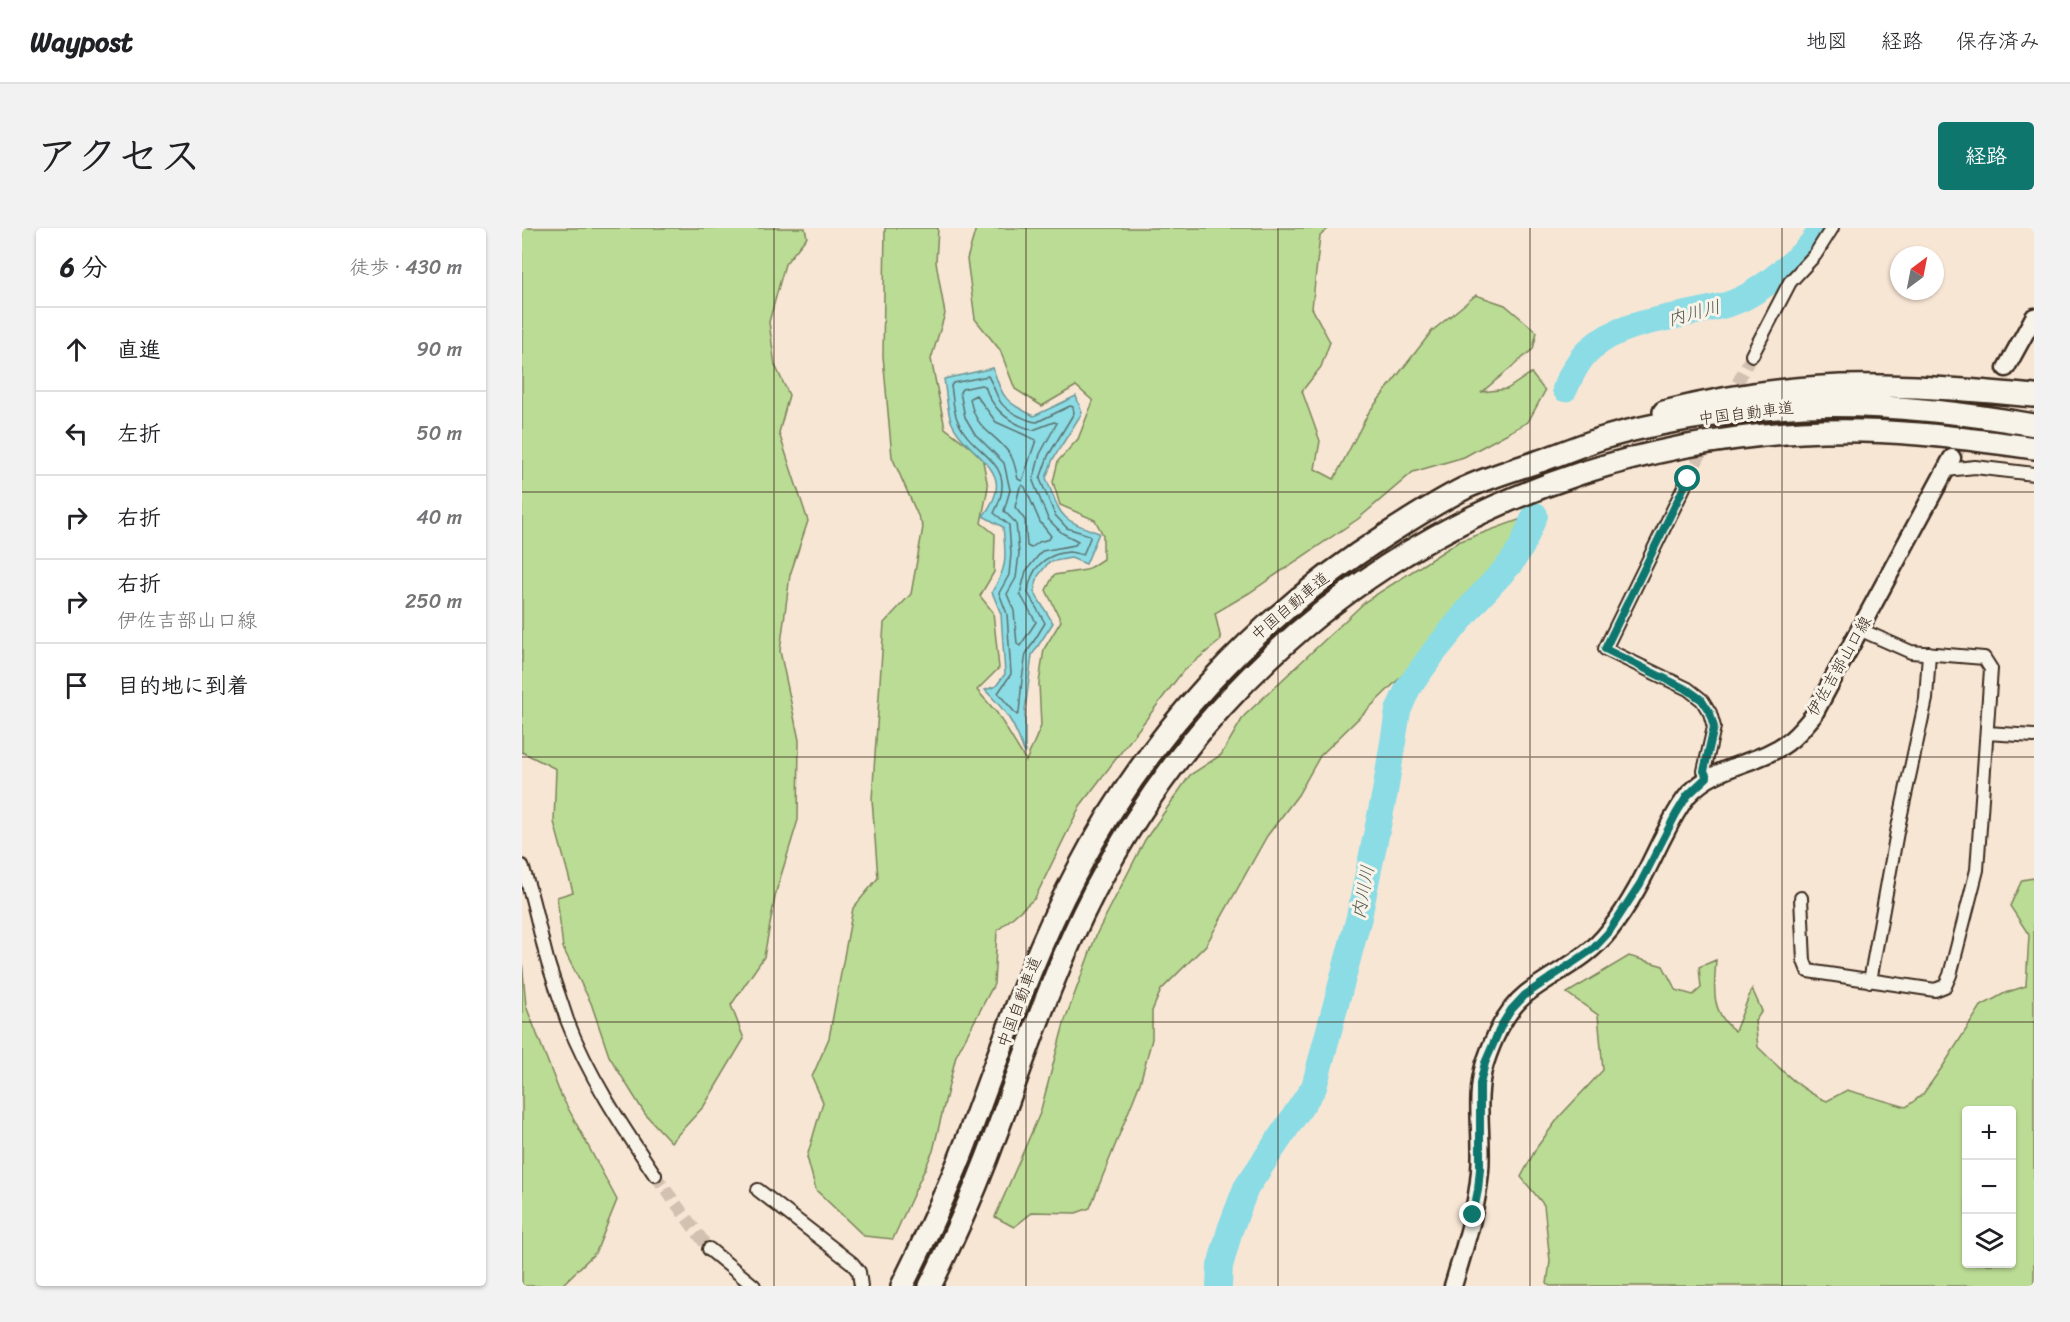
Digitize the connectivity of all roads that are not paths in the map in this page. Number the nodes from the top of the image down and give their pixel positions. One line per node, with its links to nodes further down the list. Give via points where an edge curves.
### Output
1 (1832, 228): 3 (street, via 1815,255 1790,282)
2 (2034, 317): 4 (main road)
3 (1752, 355)
4 (2006, 368)
5 (2034, 396): 10 (highway, via 1960,389 1838,386 1706,401 1608,425)
6 (2034, 425): 10 (highway, 中国自動車道, via 1866,406 1804,406 1659,425 1601,439)
7 (2034, 448): 26 (highway, 中国自動車道, via 1927,435 1846,431 1725,439 1672,449 1599,467 1516,497 1444,530 1338,599 1275,651 1215,714 1140,814 1074,933 986,1162)
8 (1949, 464): 9 (street); 12 (main road, 伊佐吉部山口線)
9 (2034, 474)
10 (1490, 478): 25 (highway, 中国自動車道, via 1407,521 1291,603 1198,693 1151,752 1106,818 1056,912 958,1162)
11 (1688, 479): 16 (street, via 1605,649 1702,700 1714,727 1704,771)
12 (1861, 630): 13 (street, via 1911,652); 16 (main road, 伊佐吉部山口線, via 1800,732 1787,743)
13 (1929, 653): 14 (street, via 1984,658 1990,669); 19 (street, via 1926,699)
14 (1987, 733): 15 (street); 19 (street, via 1977,870 1945,986 1935,990)
15 (2034, 736)
16 (1707, 777): 27 (main road, 伊佐吉部山口線, via 1687,796 1640,884 1608,933 1593,949 1525,995 1501,1026 1480,1084 1478,1190)
17 (522, 866): 20 (street, via 568,1022 596,1081)
18 (1801, 898): 19 (street, via 1804,961 1808,971)
19 (1870, 981)
20 (655, 1175)
21 (758, 1190): 24 (street, via 852,1263 859,1272)
22 (709, 1250): 23 (street)
23 (754, 1286)
24 (861, 1286)
25 (902, 1286)
26 (930, 1286)
27 (1453, 1286)

